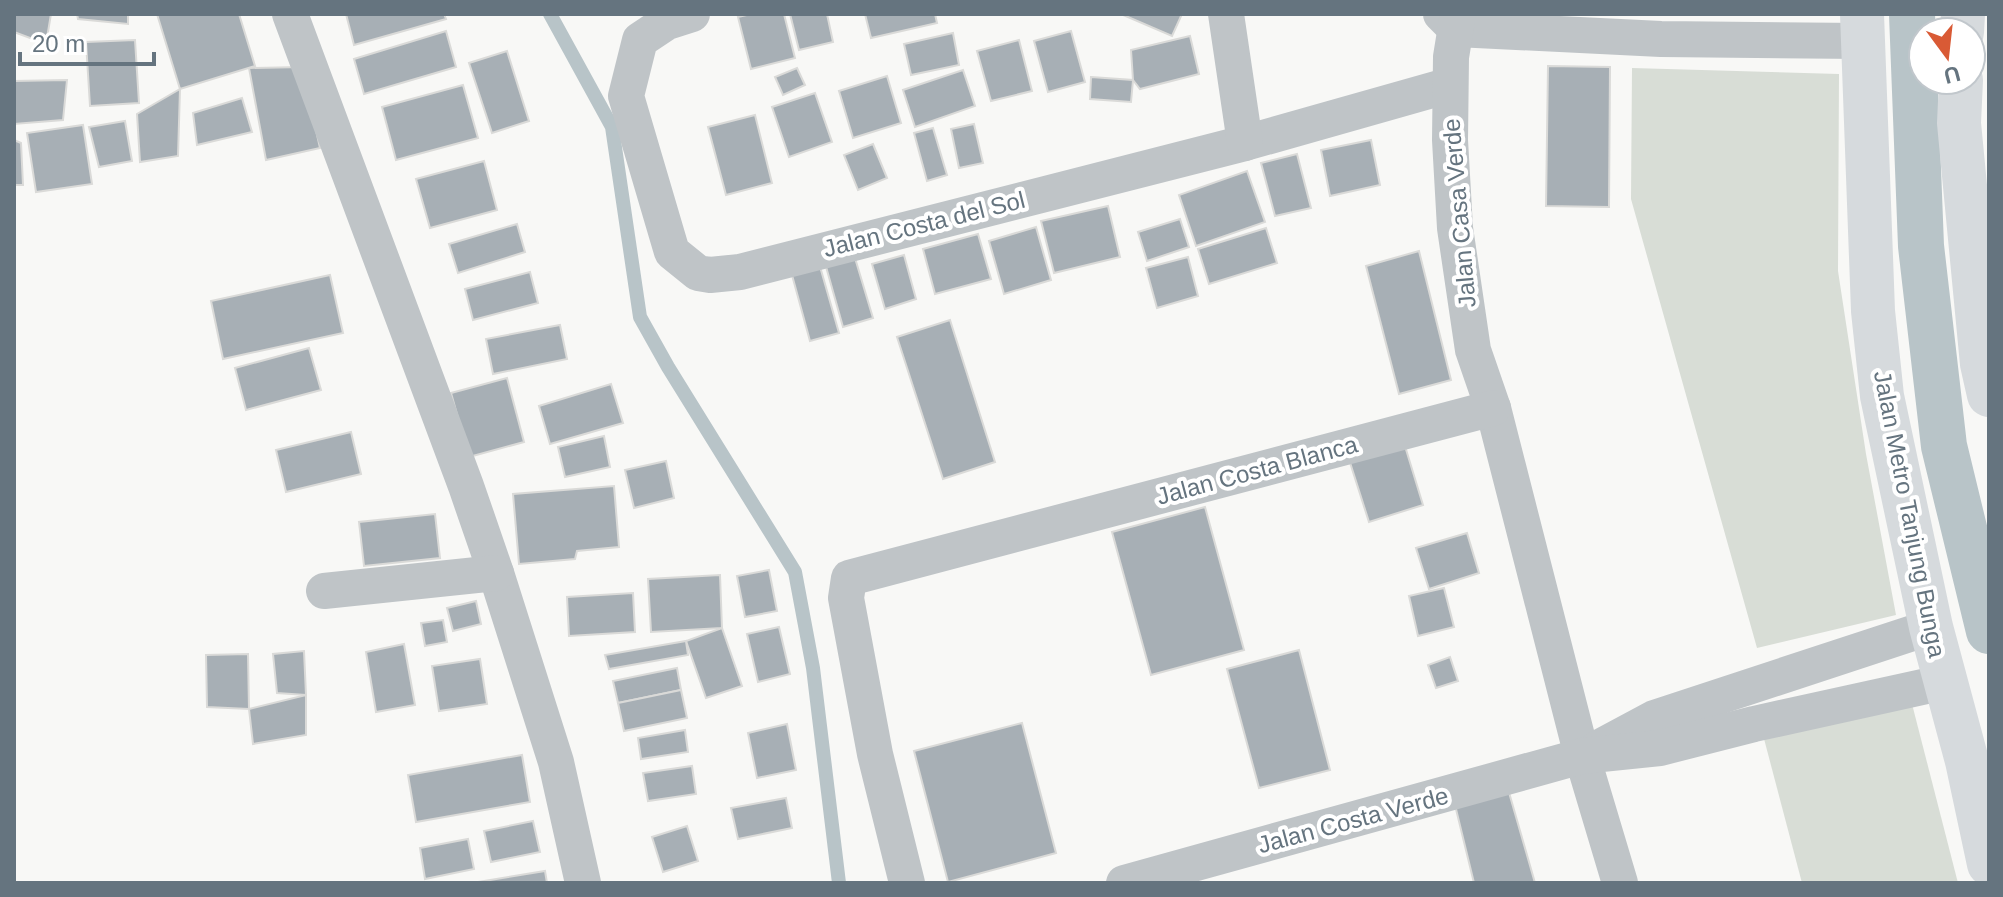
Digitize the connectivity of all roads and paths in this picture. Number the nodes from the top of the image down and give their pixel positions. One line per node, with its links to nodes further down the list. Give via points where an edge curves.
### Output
1 (290, 14): 11 (street)
2 (692, 14): 8 (street, Jalan Costa del Sol, via 667,22 640,40 626,96 672,252 698,273 740,272)
3 (1226, 14): 8 (street)
4 (1451, 19): 5 (street, via 1661,39); 6 (street, Jalan Casa Verde)
5 (1862, 27): 13 (main road, Jalan Metro Tanjung Bunga, via 1873,311 1882,396)
6 (1450, 85): 8 (street, Jalan Costa del Sol); 10 (street, Jalan Casa Verde, via 1455,228 1473,350)
7 (1960, 96): 9 (main road)
8 (1245, 143)
9 (1987, 374)
10 (1493, 408): 15 (street); 18 (street, Jalan Costa Blanca, via 849,578 846,598 875,754)
11 (496, 573): 12 (street); 17 (street, via 556,762)
12 (324, 591)
13 (1931, 627): 14 (main road, Jalan Metro Tanjung Bunga); 15 (street, via 1654,718)
14 (1945, 682): 15 (street, via 1660,748); 16 (main road, Jalan Metro Tanjung Bunga)
15 (1582, 756): 19 (street, Jalan Costa Verde); 20 (street)
16 (1989, 864)
17 (583, 883)
18 (907, 883)
19 (1124, 883)
20 (1620, 883)

